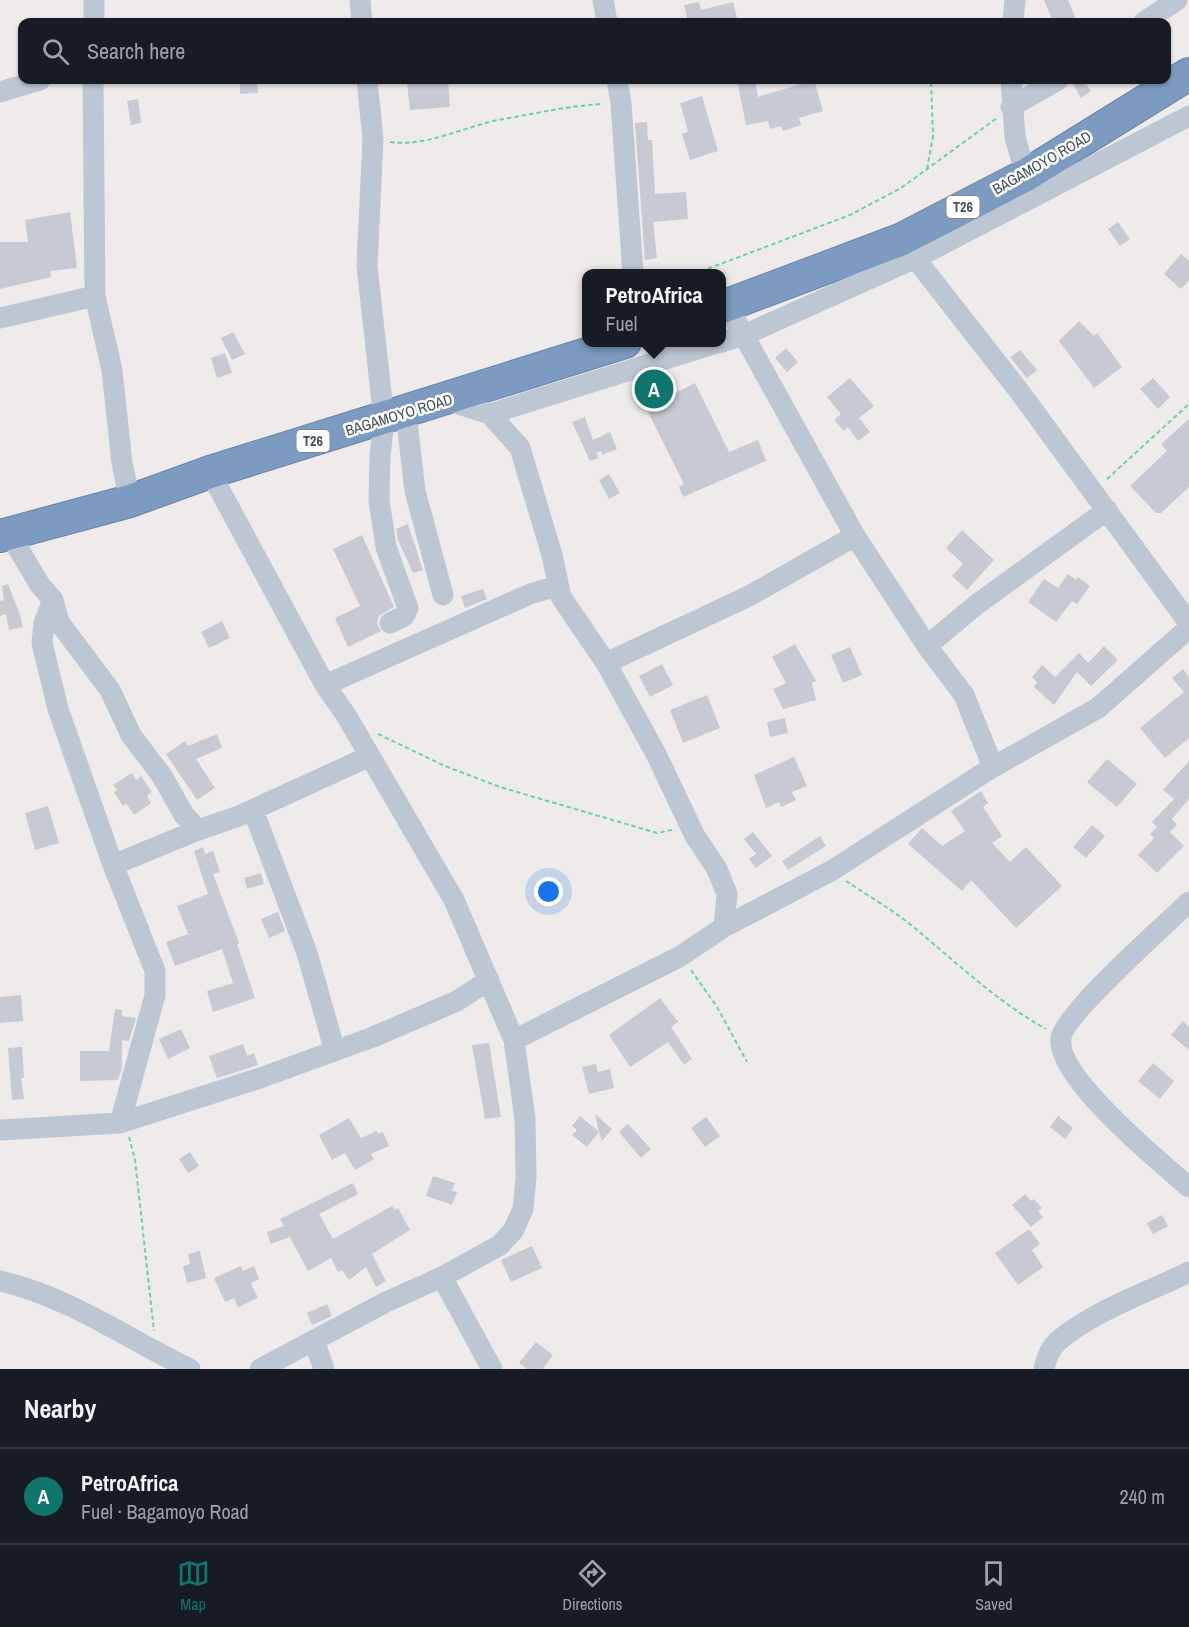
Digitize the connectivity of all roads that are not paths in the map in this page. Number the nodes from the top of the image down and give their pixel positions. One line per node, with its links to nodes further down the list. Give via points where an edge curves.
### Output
1 (94, 0): 6 (street)
2 (360, 0): 7 (street)
3 (603, 0): 8 (street)
4 (1015, 0): 9 (street)
5 (1177, 0): 10 (street)
6 (94, 18)
7 (362, 18)
8 (606, 18)
9 (1013, 18)
10 (1150, 18)
11 (1189, 74): 21 (highway, BAGAMOYO ROAD / T26)
12 (27, 84): 18 (street)
13 (93, 84): 24 (street)
14 (367, 84): 34 (street, via 373,139 367,266)
15 (618, 84): 23 (street)
16 (1011, 84): 19 (street)
17 (1051, 84): 19 (street)
18 (0, 92)
19 (1011, 107): 21 (street)
20 (1189, 116): 22 (street)
21 (1026, 175): 22 (highway, BAGAMOYO ROAD / T26)
22 (908, 249): 25 (highway, BAGAMOYO ROAD / T26); 28 (street); 37 (street)
23 (633, 269)
24 (95, 296): 27 (street); 36 (street, via 112,370)
25 (726, 305)
26 (726, 309): 28 (street)
27 (0, 318)
28 (744, 335): 29 (street); 39 (street)
29 (726, 340)
30 (610, 347): 32 (highway, BAGAMOYO ROAD / T26)
31 (705, 347): 33 (street)
32 (446, 400): 33 (street); 34 (highway, BAGAMOYO ROAD / T26)
33 (490, 414): 40 (street, via 520,448 552,555)
34 (395, 417): 35 (highway, BAGAMOYO ROAD / T26); 41 (street); 44 (street, via 380,456 379,500 386,547 408,608 404,616)
35 (210, 472): 36 (highway, BAGAMOYO ROAD / T26); 48 (street)
36 (130, 501): 38 (highway, BAGAMOYO ROAD / T26)
37 (1107, 510): 43 (street); 46 (street, via 976,605)
38 (4, 535): 42 (street)
39 (855, 536): 46 (street); 47 (street, via 749,596)
40 (557, 586): 47 (street, via 566,608); 48 (street, via 521,598)
41 (443, 595)
42 (53, 600): 52 (street, via 59,621 110,690 131,735); 53 (street, via 44,623 42,643 58,709)
43 (1189, 622)
44 (390, 623)
45 (1189, 628): 50 (street, via 1098,708)
46 (927, 646): 50 (street, via 964,695)
47 (606, 663): 55 (street, via 695,836 724,882 728,906)
48 (325, 686): 49 (street)
49 (370, 756): 51 (street); 56 (street, via 454,900)
50 (993, 767): 55 (street, via 831,871)
51 (254, 810): 52 (street); 58 (street, via 307,953)
52 (198, 830): 53 (street)
53 (113, 866): 59 (street, via 156,981)
54 (1189, 902): 61 (street, via 1095,992 1061,1037 1064,1059 1087,1092)
55 (724, 927): 57 (street, via 679,957)
56 (489, 981): 57 (street); 58 (street, via 422,1018)
57 (514, 1040): 63 (street, via 525,1119 523,1209 513,1231 500,1245)
58 (335, 1051): 59 (street)
59 (123, 1122): 60 (street)
60 (0, 1130)
61 (1189, 1187)
62 (1189, 1272): 70 (street, via 1107,1311 1057,1342)
63 (442, 1277): 65 (street); 69 (street)
64 (0, 1281): 66 (street, via 32,1288 69,1303)
65 (314, 1340): 67 (street); 68 (street)
66 (190, 1369)
67 (260, 1369)
68 (324, 1369)
69 (492, 1369)
70 (1044, 1369)

